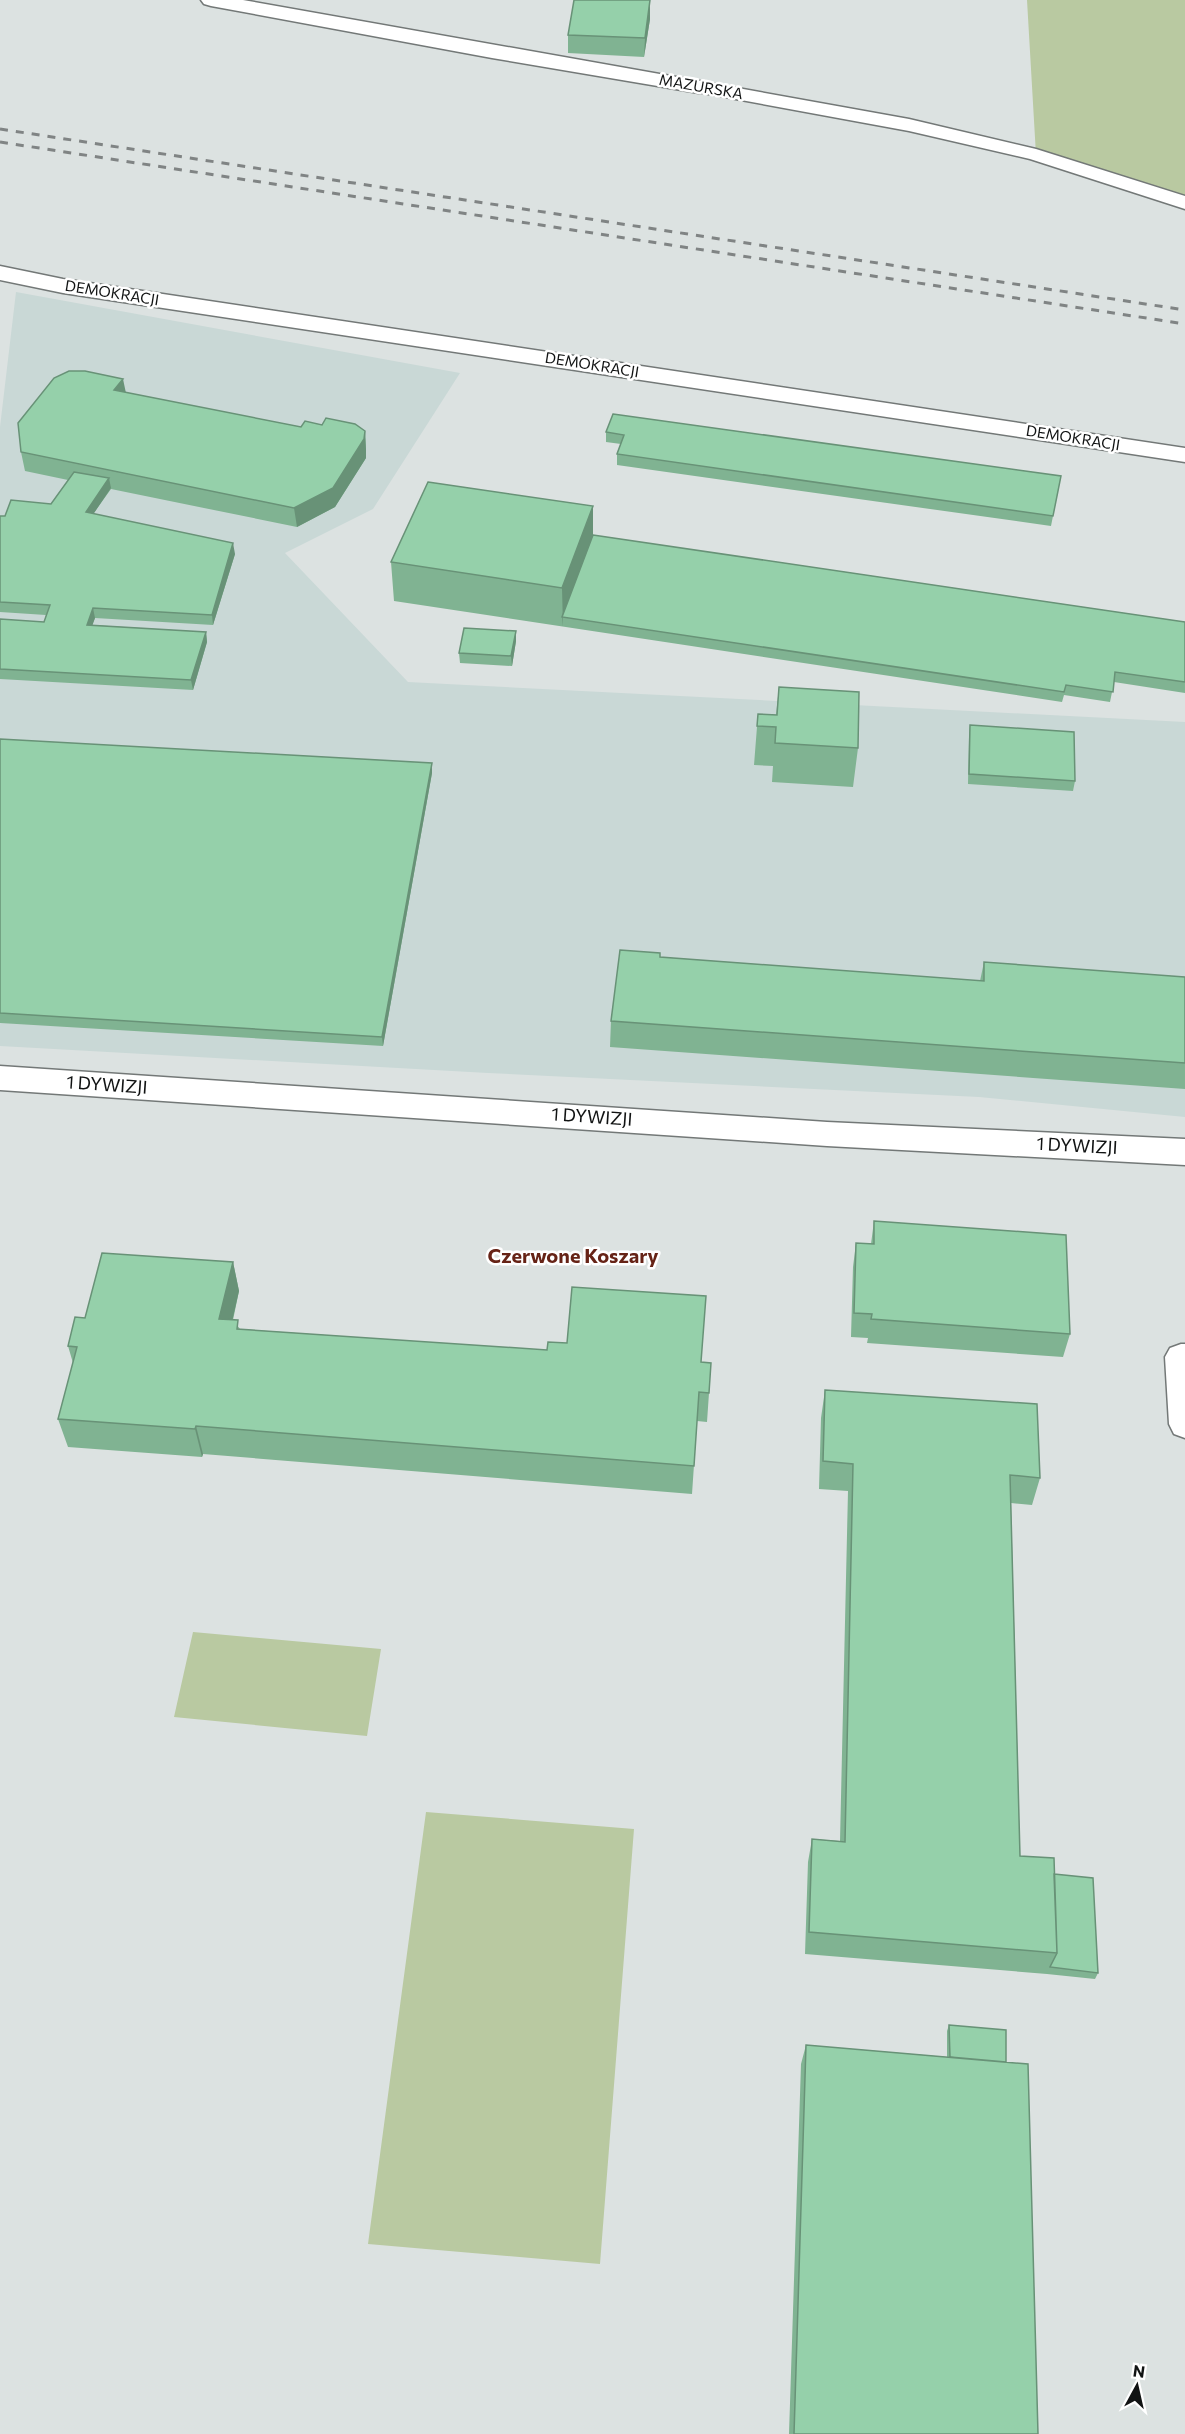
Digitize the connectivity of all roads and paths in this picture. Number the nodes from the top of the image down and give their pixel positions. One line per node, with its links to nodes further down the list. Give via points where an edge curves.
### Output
1 (211, 0): 2 (street, MAZURSKA)
2 (699, 87): 3 (lane, MAZURSKA, via 909,125 1013,149)
3 (1185, 203)
4 (0, 273): 5 (street, DEMOKRACJI, via 75,288)
5 (1185, 455)
6 (0, 1078): 7 (street, 1 DYWIZJI, via 827,1134)
7 (1185, 1152)
8 (1185, 1357): 9 (lane, via 1180,1357)
9 (1185, 1424)

